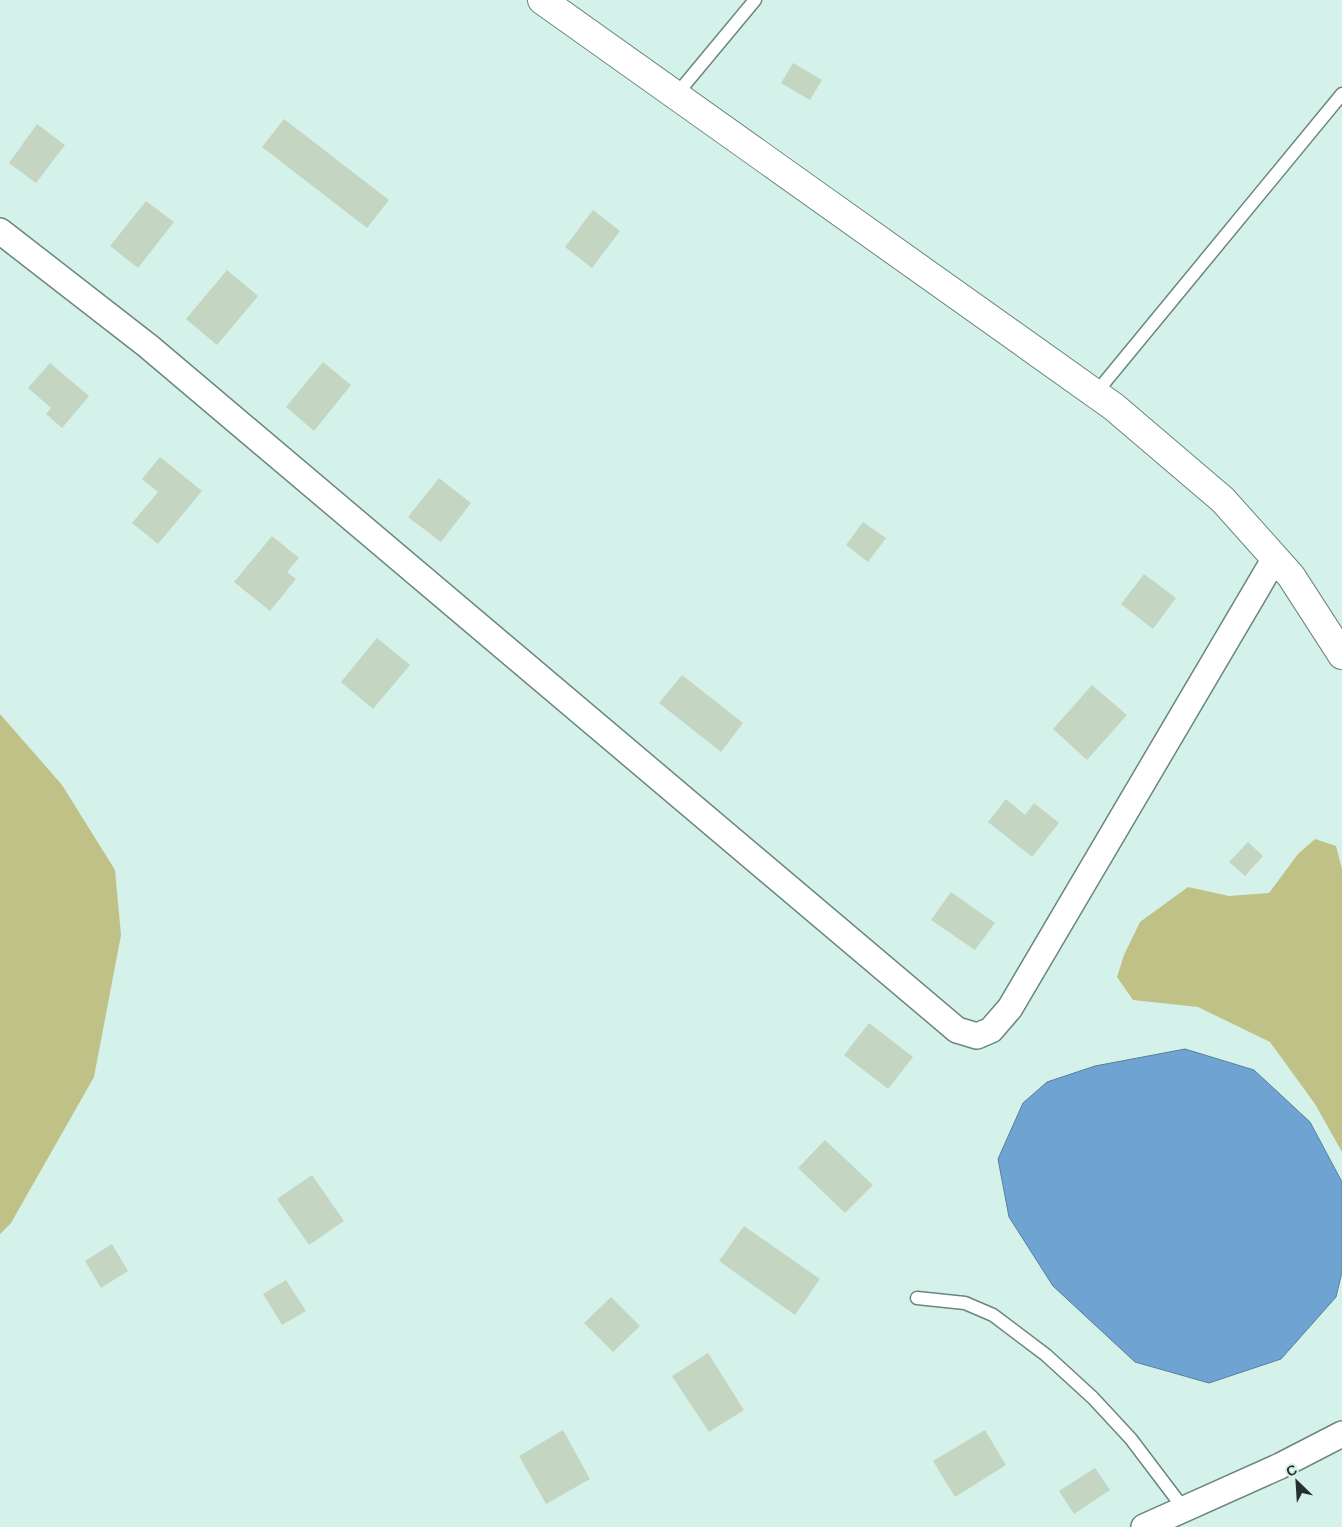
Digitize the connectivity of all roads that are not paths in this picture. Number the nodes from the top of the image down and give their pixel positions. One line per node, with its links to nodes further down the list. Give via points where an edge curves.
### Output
1 (542, 0): 4 (street)
2 (755, 0): 4 (lane)
3 (1342, 94): 6 (lane)
4 (676, 96): 6 (street)
5 (0, 231): 7 (street, via 148,346 957,1030 977,1036 991,1030 1010,1008)
6 (1096, 394): 7 (street, via 1223,500)
7 (1275, 558): 8 (street, via 1292,576)
8 (1342, 655)
9 (917, 1298): 11 (lane, via 965,1303 993,1315 1046,1355 1131,1439)
10 (1342, 1434): 11 (street)
11 (1184, 1509): 12 (street)
12 (1144, 1527)

